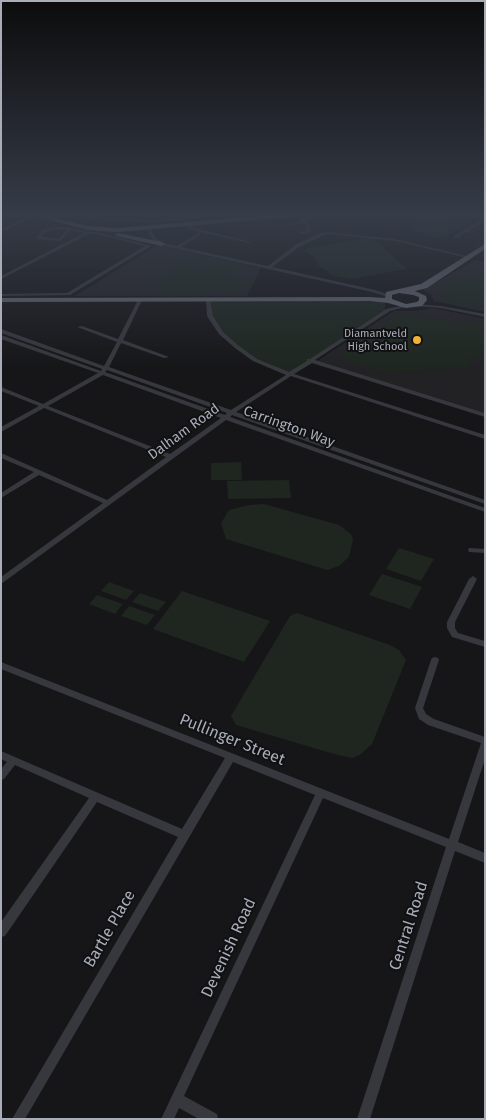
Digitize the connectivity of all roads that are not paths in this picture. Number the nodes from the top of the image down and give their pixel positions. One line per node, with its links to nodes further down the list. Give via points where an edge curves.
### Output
1 (22, 266): 7 (street)
2 (115, 266): 11 (street, via 70,293)
3 (261, 266): 5 (street)
4 (454, 266): 9 (highway)
5 (268, 268): 16 (street, via 373,291)
6 (1, 271): 7 (street)
7 (10, 273): 8 (street)
8 (1, 278)
9 (424, 286): 10 (highway); 12 (highway)
10 (407, 291): 12 (highway); 16 (highway)
11 (1, 295)
12 (421, 296): 17 (highway, via 422,302); 18 (street)
13 (208, 299): 15 (highway); 16 (highway); 28 (street, via 210,316 228,339 255,360)
14 (1, 300): 15 (highway)
15 (140, 300): 23 (street)
16 (389, 300): 17 (highway, via 403,306); 25 (street, Dalham Road)
17 (416, 305): 18 (street)
18 (441, 307): 19 (street)
19 (485, 316)
20 (80, 327): 23 (street)
21 (1, 330): 26 (street, Carrington Way)
22 (1, 337): 27 (street, Carrington Way)
23 (120, 341): 24 (street); 26 (street)
24 (166, 356)
25 (310, 360): 28 (street, Dalham Road); 32 (street)
26 (106, 368): 27 (street); 31 (street, Carrington Way)
27 (101, 374): 30 (street); 31 (street, Carrington Way)
28 (289, 374): 31 (street, Dalham Road); 34 (street)
29 (1, 389): 30 (street)
30 (43, 406): 33 (street); 36 (street)
31 (228, 415): 36 (street, Dalham Road); 39 (street, Carrington Way); 41 (street, Carrington Way)
32 (485, 415)
33 (1, 430)
34 (485, 437)
35 (1, 455): 37 (street)
36 (171, 457): 40 (street, Dalham Road)
37 (39, 472): 38 (street); 40 (street)
38 (1, 496)
39 (485, 502)
40 (108, 503): 45 (street, Dalham Road)
41 (485, 510)
42 (472, 550): 43 (street)
43 (485, 550)
44 (473, 579): 46 (street, via 451,622 452,631 455,635)
45 (1, 581)
46 (485, 644)
47 (435, 660): 49 (street, via 419,708 422,716)
48 (1, 665): 51 (street, Pullinger Street)
49 (485, 742): 57 (street, Central Road)
50 (1, 755): 52 (street)
51 (231, 756): 54 (street, Pullinger Street); 56 (street, Bartle Place)
52 (14, 760): 53 (street); 55 (street)
53 (1, 776)
54 (321, 792): 57 (street, Pullinger Street); 60 (street, Devenish Road)
55 (95, 797): 56 (street); 59 (street)
56 (184, 835): 61 (street, Bartle Place)
57 (452, 844): 58 (street, Pullinger Street); 64 (street, Central Road)
58 (485, 858)
59 (1, 932)
60 (176, 1099): 62 (street, Devenish Road); 63 (street)
61 (18, 1119)
62 (167, 1119)
63 (212, 1119)
64 (363, 1119)

